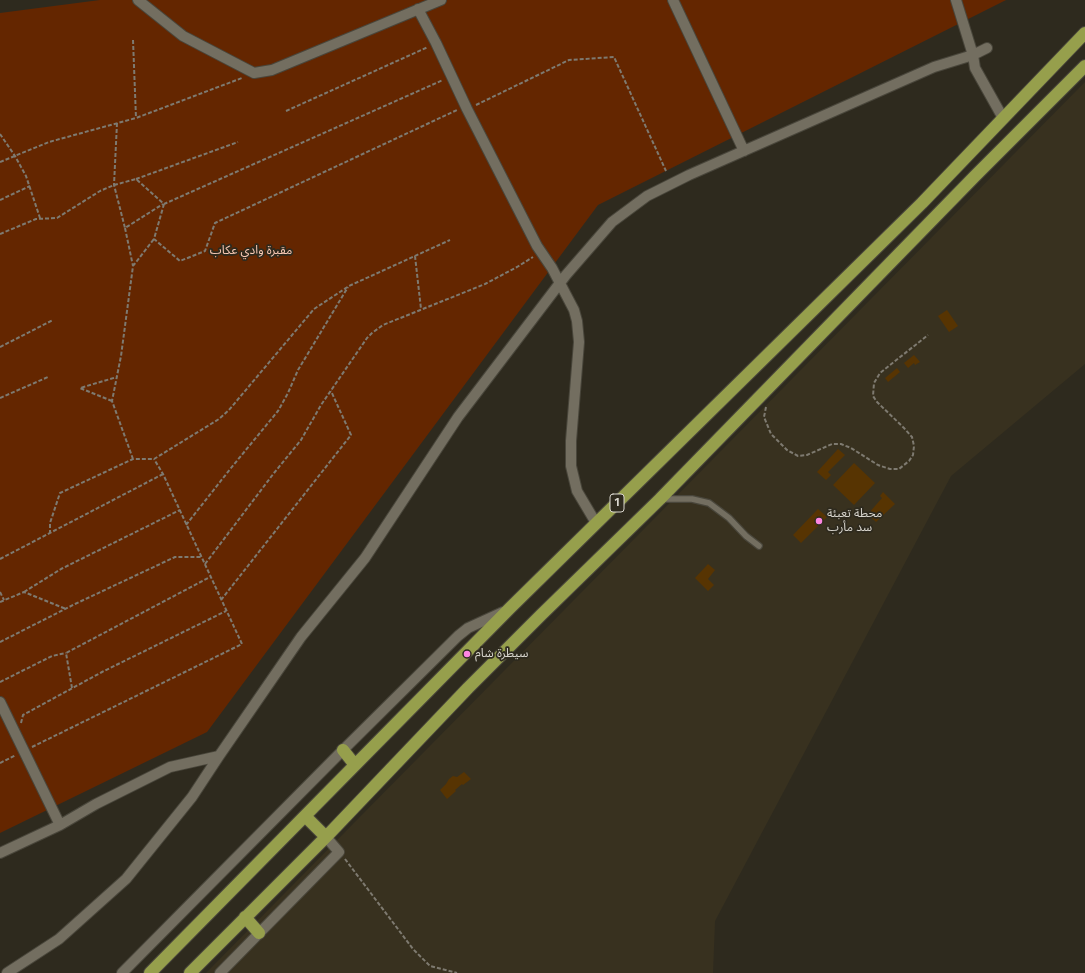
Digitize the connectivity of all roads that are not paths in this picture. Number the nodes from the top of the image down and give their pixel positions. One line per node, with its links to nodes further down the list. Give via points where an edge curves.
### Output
1 (138, 0): 5 (street, via 183,36 254,74 272,70)
2 (441, 0): 5 (street)
3 (673, 0): 11 (street)
4 (956, 0): 8 (street)
5 (418, 9): 12 (street, via 540,252)
6 (1085, 34): 10 (highway, 1)
7 (987, 48): 8 (street)
8 (973, 55): 10 (street, via 975,68); 11 (street, via 934,67)
9 (1085, 66): 13 (highway, 1)
10 (1003, 118): 14 (highway, 1, via 922,203)
11 (744, 151): 12 (street, via 647,196 612,222)
12 (560, 284): 14 (street, via 574,310 579,331 571,466 577,491); 19 (street, via 458,417 365,558 302,637)
13 (660, 498): 15 (lane, via 692,499 709,503); 23 (highway, 1, via 468,688)
14 (596, 523): 16 (highway, 1)
15 (759, 546)
16 (510, 608): 18 (street, via 468,628 458,636); 20 (highway, 1)
17 (0, 702): 22 (street)
18 (343, 750): 20 (highway); 28 (street)
19 (219, 756): 22 (street, via 170,767); 27 (street, via 192,797 126,879 59,939)
20 (356, 765): 21 (highway, 1)
21 (305, 816): 23 (highway); 29 (highway, 1)
22 (60, 825): 24 (street)
23 (326, 837): 25 (highway, 1); 26 (street, via 339,852)
24 (0, 853)
25 (245, 917): 26 (highway); 30 (highway, 1)
26 (259, 933): 31 (street)
27 (7, 973)
28 (122, 973)
29 (150, 973)
30 (190, 973)
31 (220, 973)

